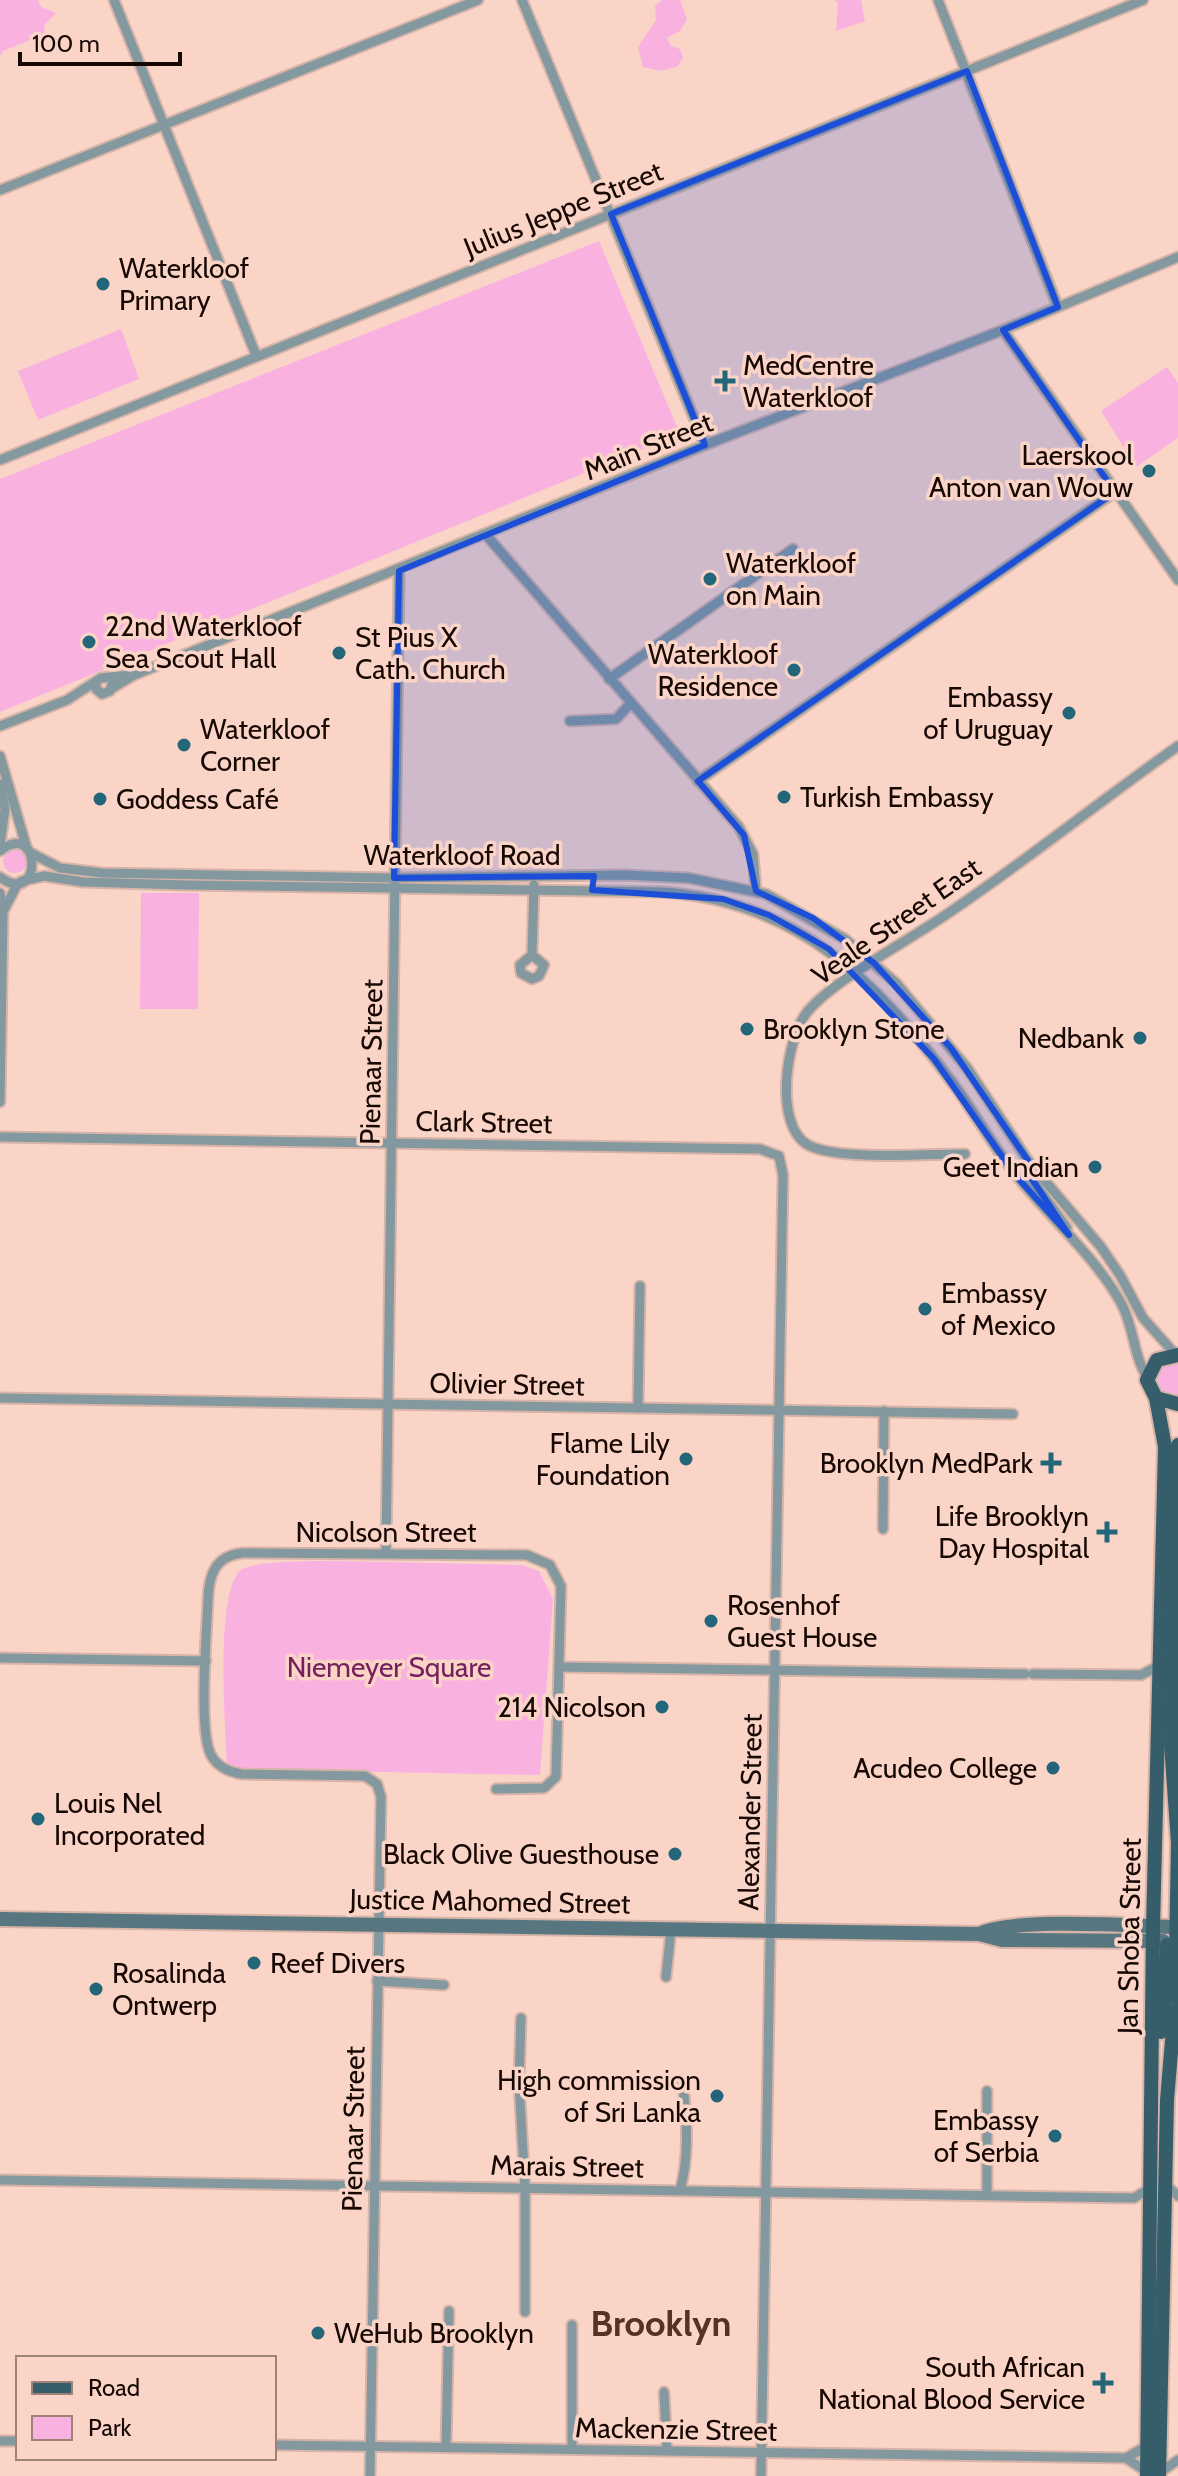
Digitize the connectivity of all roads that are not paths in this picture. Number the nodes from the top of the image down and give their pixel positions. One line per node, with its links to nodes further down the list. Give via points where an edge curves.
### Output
1 (114, 0): 7 (street)
2 (478, 0): 7 (street)
3 (522, 0): 9 (street)
4 (938, 0): 6 (street)
5 (1143, 0): 6 (street, Julius Jeppe Street)
6 (967, 71): 9 (street, Julius Jeppe Street); 11 (street)
7 (166, 122): 8 (street); 13 (street)
8 (0, 190)
9 (611, 214): 13 (street, Julius Jeppe Street); 14 (street)
10 (1178, 257): 11 (street, Main Street)
11 (1058, 307): 12 (street, Main Street)
12 (1003, 330): 14 (street, Main Street); 16 (street)
13 (256, 355): 15 (street, Julius Jeppe Street)
14 (705, 445): 17 (street, Main Street)
15 (0, 460)
16 (1115, 492): 20 (street); 33 (street)
17 (487, 536): 19 (street, Main Street); 23 (street)
18 (793, 549): 23 (street)
19 (399, 571): 21 (street, Main Street); 43 (street, Pienaar Street)
20 (1178, 580)
21 (134, 675): 22 (street, Main Street); 25 (street, Main Street)
22 (107, 678): 24 (street, Main Street); 25 (street)
23 (609, 679): 28 (street)
24 (96, 683): 26 (street); 27 (street)
25 (111, 689): 26 (street, Main Street)
26 (101, 693): 27 (street)
27 (67, 700): 30 (street)
28 (631, 703): 29 (street, via 616,719); 33 (street)
29 (570, 721)
30 (0, 726)
31 (1178, 746): 51 (street, Veale Street East)
32 (0, 756): 37 (street)
33 (698, 781): 47 (street, via 744,835 754,861)
34 (0, 784): 35 (street, via 5,820)
35 (0, 845)
36 (0, 851): 37 (street, via 13,845)
37 (29, 851): 38 (street, Waterkloof Road, via 74,871); 42 (street, via 33,869)
38 (248, 875): 43 (street, Waterkloof Road); 44 (street)
39 (594, 876): 41 (street, Waterkloof Road); 46 (street); 47 (street, Waterkloof Road, via 689,878)
40 (0, 877): 42 (street)
41 (535, 877): 43 (street, Waterkloof Road); 45 (street)
42 (20, 882): 44 (street, Waterkloof Road, via 44,876); 49 (street)
43 (394, 883): 44 (street, Waterkloof Road); 45 (street, Waterkloof Road); 55 (street, Pienaar Street)
44 (249, 887)
45 (534, 889): 46 (street, Waterkloof Road); 50 (street)
46 (592, 890): 52 (street, Waterkloof Road, via 675,892 744,905 807,934)
47 (756, 891): 51 (street, Waterkloof Road, via 813,918)
48 (0, 893): 49 (street)
49 (3, 913): 53 (street)
50 (532, 955)
51 (874, 963): 52 (street, Veale Street East); 58 (street, Waterkloof Road, via 968,1069)
52 (858, 974): 57 (street, Veale Street East, via 814,1005 792,1038 788,1109 795,1132 809,1146 839,1153); 59 (street, Waterkloof Road, via 934,1059 1015,1175)
53 (0, 1102)
54 (0, 1137): 55 (street, Clark Street)
55 (392, 1143): 56 (street, Clark Street); 65 (street, Pienaar Street)
56 (774, 1152): 68 (street, Alexander Street, via 783,1169)
57 (965, 1154)
58 (1029, 1162): 59 (street, via 1032,1179 1062,1217); 61 (street, via 1113,1263 1143,1318)
59 (1069, 1235): 62 (street, via 1122,1304)
60 (640, 1286): 67 (street)
61 (1177, 1355): 62 (main road, via 1157,1360)
62 (1147, 1377): 64 (main road, Jan Shoba Street)
63 (0, 1398): 65 (street, Olivier Street)
64 (1156, 1398): 66 (main road); 76 (main road, Jan Shoba Street, via 1165,1447)
65 (388, 1404): 67 (street, Olivier Street); 73 (street, Pienaar Street)
66 (1178, 1404)
67 (638, 1408): 68 (street, Olivier Street)
68 (780, 1410): 69 (street, Olivier Street); 78 (street, Alexander Street)
69 (884, 1411): 70 (street, Olivier Street); 72 (street)
70 (1013, 1414)
71 (1178, 1445): 76 (main road, Jan Shoba Street)
72 (883, 1529)
73 (386, 1553): 75 (street, Nicolson Street, via 227,1556 209,1579); 77 (street, Nicolson Street, via 542,1559 561,1586)
74 (0, 1658): 75 (street)
75 (206, 1661): 81 (street, Nicolson Street, via 207,1744 224,1768 242,1774 358,1775)
76 (1171, 1666): 79 (street); 80 (main road, Jan Shoba Street)
77 (560, 1667): 78 (street); 82 (street, Nicolson Street, via 554,1782 538,1789)
78 (775, 1670): 79 (street); 86 (street, Alexander Street)
79 (1141, 1675): 80 (street)
80 (1170, 1690): 87 (main road, Jan Shoba Street); 87 (main road, Jan Shoba Street, via 1178,1843)
81 (377, 1784): 84 (street, Pienaar Street)
82 (496, 1789)
83 (0, 1919): 84 (main road, Justice Mahomed Street)
84 (378, 1925): 85 (main road, Justice Mahomed Street); 89 (street, Pienaar Street)
85 (671, 1930): 86 (main road, Justice Mahomed Street); 88 (street)
86 (770, 1931): 87 (main road, Justice Mahomed Street, via 979,1934 1009,1927); 99 (street, Alexander Street)
87 (1169, 1935): 96 (main road, Jan Shoba Street); 96 (main road, Jan Shoba Street, via 1153,2060)
88 (666, 1977)
89 (377, 1981): 90 (street); 95 (street, Pienaar Street)
90 (444, 1985)
91 (521, 2018): 97 (street)
92 (682, 2080): 98 (street, via 685,2171)
93 (987, 2091): 100 (street)
94 (0, 2180): 95 (street, Marais Street)
95 (374, 2185): 97 (street, Marais Street); 109 (street, Pienaar Street)
96 (1158, 2185): 101 (street); 102 (street); 103 (main road, Jan Shoba Street)
97 (525, 2187): 98 (street, Marais Street); 105 (street)
98 (680, 2190): 99 (street, Marais Street)
99 (766, 2191): 100 (street, Marais Street); 114 (street, Alexander Street)
100 (987, 2194): 101 (street, Marais Street)
101 (1134, 2198): 103 (street)
102 (1178, 2198): 103 (street)
103 (1158, 2214): 110 (main road, Jan Shoba Street)
104 (449, 2311): 111 (street)
105 (525, 2312)
106 (572, 2325): 112 (street)
107 (664, 2392): 113 (street)
108 (276, 2445): 109 (street, Mackenzie Street)
109 (370, 2446): 111 (street, Mackenzie Street); 118 (street, Pienaar Street)
110 (1153, 2446): 115 (street); 116 (street); 117 (main road, Jan Shoba Street)
111 (446, 2447): 112 (street, Mackenzie Street)
112 (572, 2449): 113 (street, Mackenzie Street)
113 (667, 2451): 114 (street, Mackenzie Street)
114 (761, 2453): 115 (street, Mackenzie Street); 119 (street, Alexander Street)
115 (1126, 2458): 117 (street)
116 (1178, 2459): 117 (street)
117 (1153, 2474)
118 (370, 2476)
119 (761, 2476)

